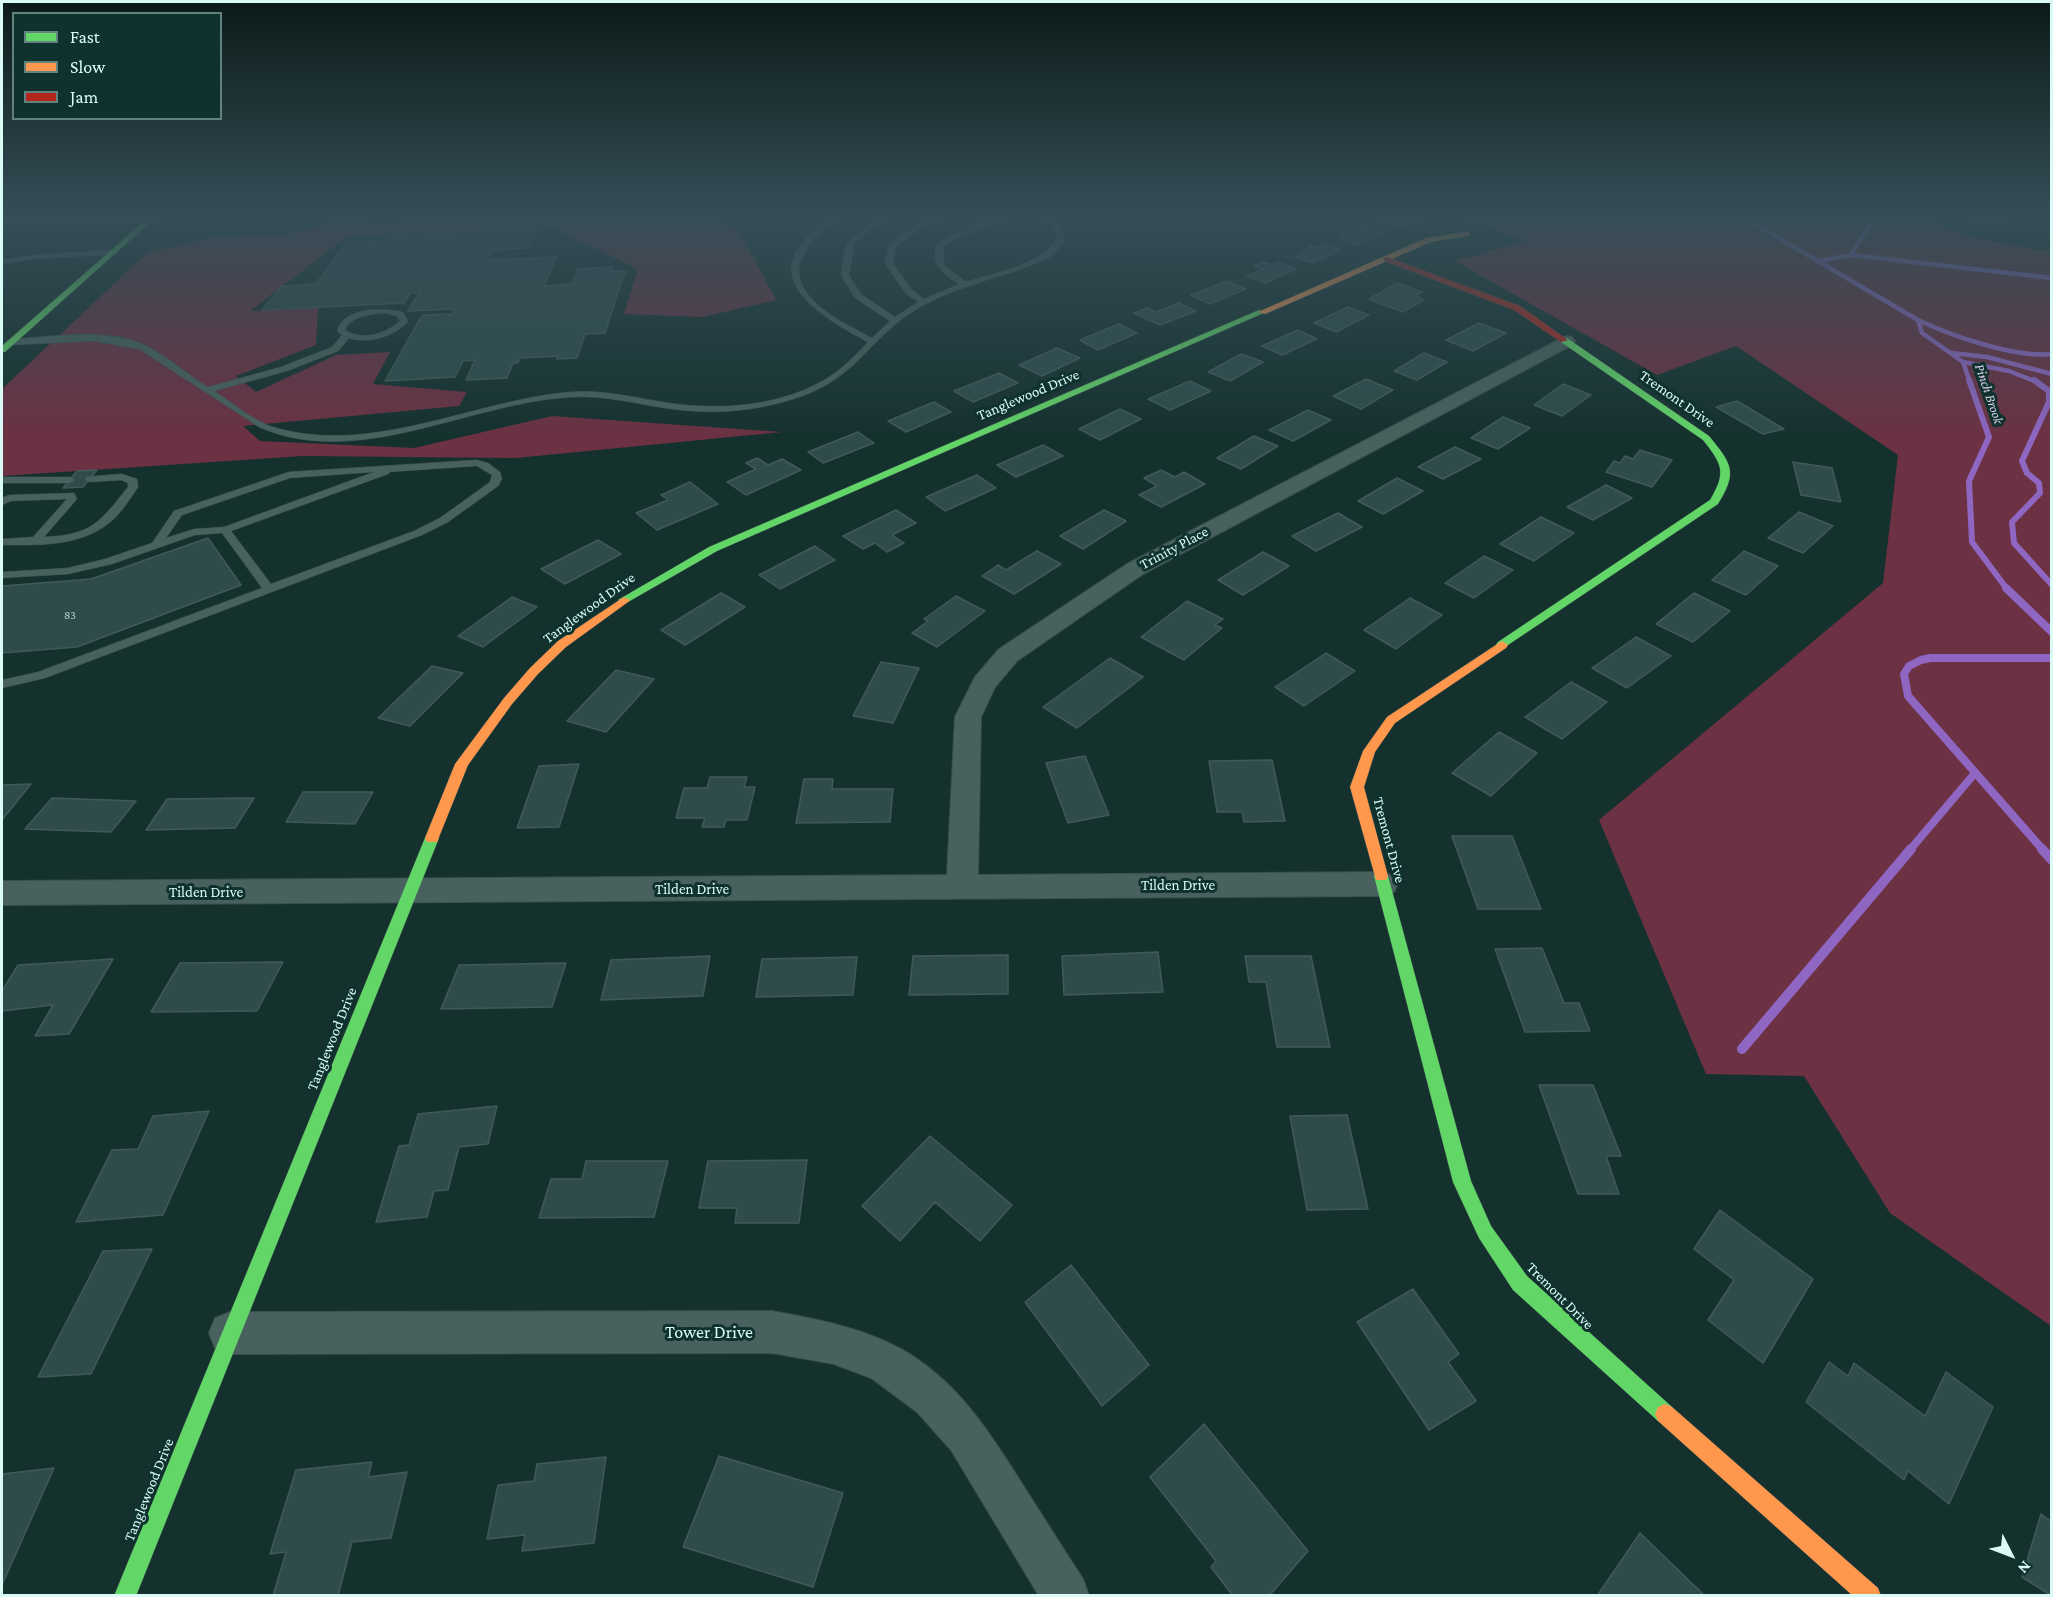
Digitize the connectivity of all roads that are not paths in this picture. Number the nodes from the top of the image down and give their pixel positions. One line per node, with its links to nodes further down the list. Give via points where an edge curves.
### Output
1 (69, 292): 13 (street)
2 (802, 292): 11 (lane, via 822,313)
3 (855, 292): 9 (lane)
4 (909, 292): 8 (lane)
5 (947, 292): 8 (lane)
6 (1311, 292): 29 (street, Tanglewood Drive, via 713,549 611,608 524,681 484,732 462,764)
7 (1478, 292): 12 (street, Tremont Drive, via 1517,308)
8 (923, 302): 9 (lane)
9 (894, 320): 11 (lane)
10 (347, 336): 10 (lane, via 386,333 401,326 404,317 385,311 358,316 343,325 341,331); 14 (lane, via 335,349 284,369)
11 (872, 341): 14 (lane, via 829,381 783,399 736,408 684,408 600,395 548,396 494,405 392,431 321,436 262,426)
12 (1566, 341): 27 (street, Tremont Drive, via 1706,438 1726,465 1725,490 1701,512 1390,720 1373,740 1357,786); 28 (street, Trinity Place, via 1135,569 1008,655 977,692 968,717)
13 (6, 346): 14 (lane, via 92,339 130,343)
14 (206, 390)
15 (402, 466): 20 (lane); 23 (lane, via 288,475 178,513); 25 (lane, via 477,463 497,474 497,479 431,527)
16 (90, 479): 21 (lane, via 122,477 134,483 107,520 93,531 73,538)
17 (2, 480): 18 (lane)
18 (70, 480)
19 (2, 502): 21 (lane, via 9,498 70,495 72,499)
20 (225, 530): 23 (lane, via 194,532); 25 (lane)
21 (36, 540): 22 (lane)
22 (2, 542)
23 (156, 545): 24 (lane, via 82,569)
24 (2, 575)
25 (269, 589): 26 (lane, via 49,672)
26 (2, 684)
27 (1383, 884): 28 (street, Tilden Drive); 34 (street, Tremont Drive, via 1462,1182 1485,1232 1514,1275 1557,1319)
28 (962, 887): 29 (street, Tilden Drive)
29 (410, 890): 30 (street, Tilden Drive); 31 (street, Tanglewood Drive)
30 (2, 893)
31 (230, 1333): 32 (street, Tanglewood Drive); 33 (street, Tower Drive, via 772,1332 834,1343 885,1363 932,1397 966,1435)
32 (125, 1596)
33 (1066, 1596)
34 (1870, 1596)

